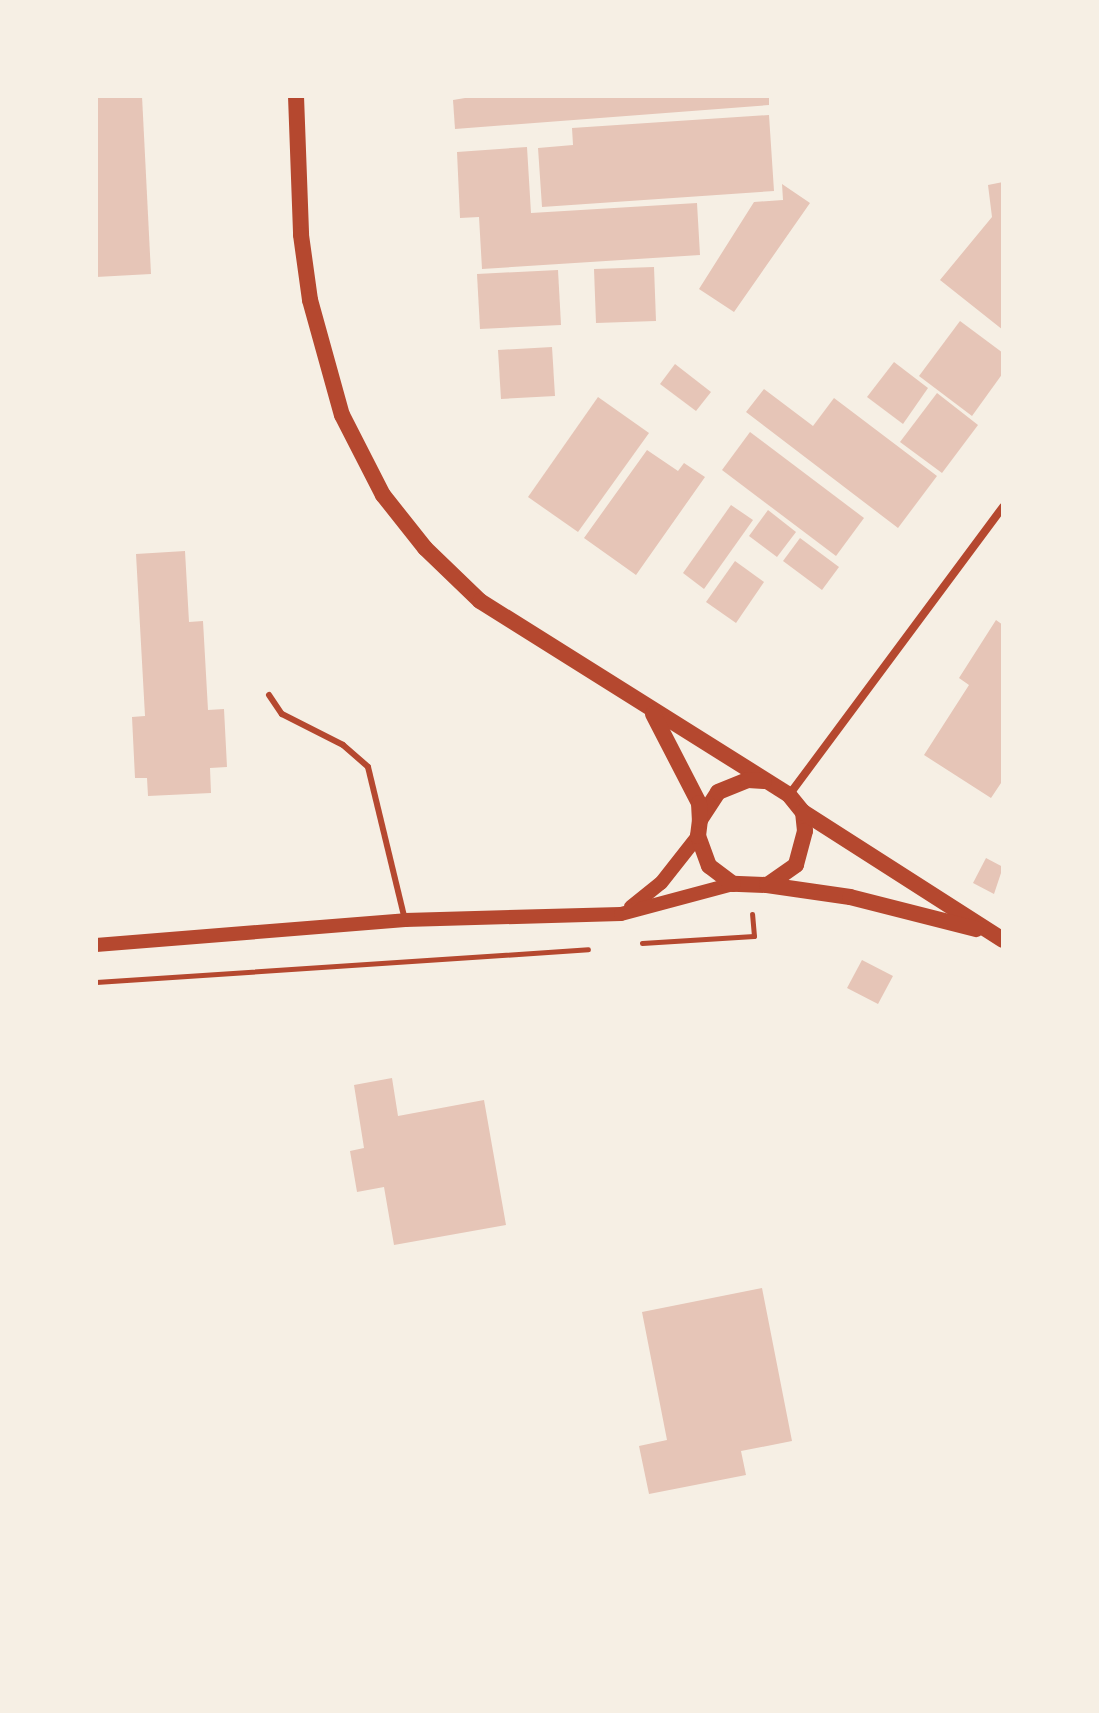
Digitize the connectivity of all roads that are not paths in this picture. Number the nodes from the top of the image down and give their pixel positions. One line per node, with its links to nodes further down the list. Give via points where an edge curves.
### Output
1 (296, 96): 4 (main road, via 301,235 310,300 342,415 383,495 425,548 480,601)
2 (1003, 507): 6 (street)
3 (269, 695): 12 (lane, via 282,714 343,745 368,767)
4 (652, 713): 5 (main road); 8 (main road, via 699,803)
5 (764, 781): 6 (main road); 8 (main road, via 748,780 718,792)
6 (789, 795): 7 (main road)
7 (803, 812): 9 (main road, via 804,840 796,865); 13 (main road)
8 (699, 828): 10 (main road, via 709,866); 11 (street, via 661,883)
9 (767, 885): 10 (main road); 13 (main road, via 850,897)
10 (741, 886): 11 (street)
11 (621, 914): 12 (street)
12 (405, 920): 14 (street)
13 (997, 936)
14 (96, 945)

